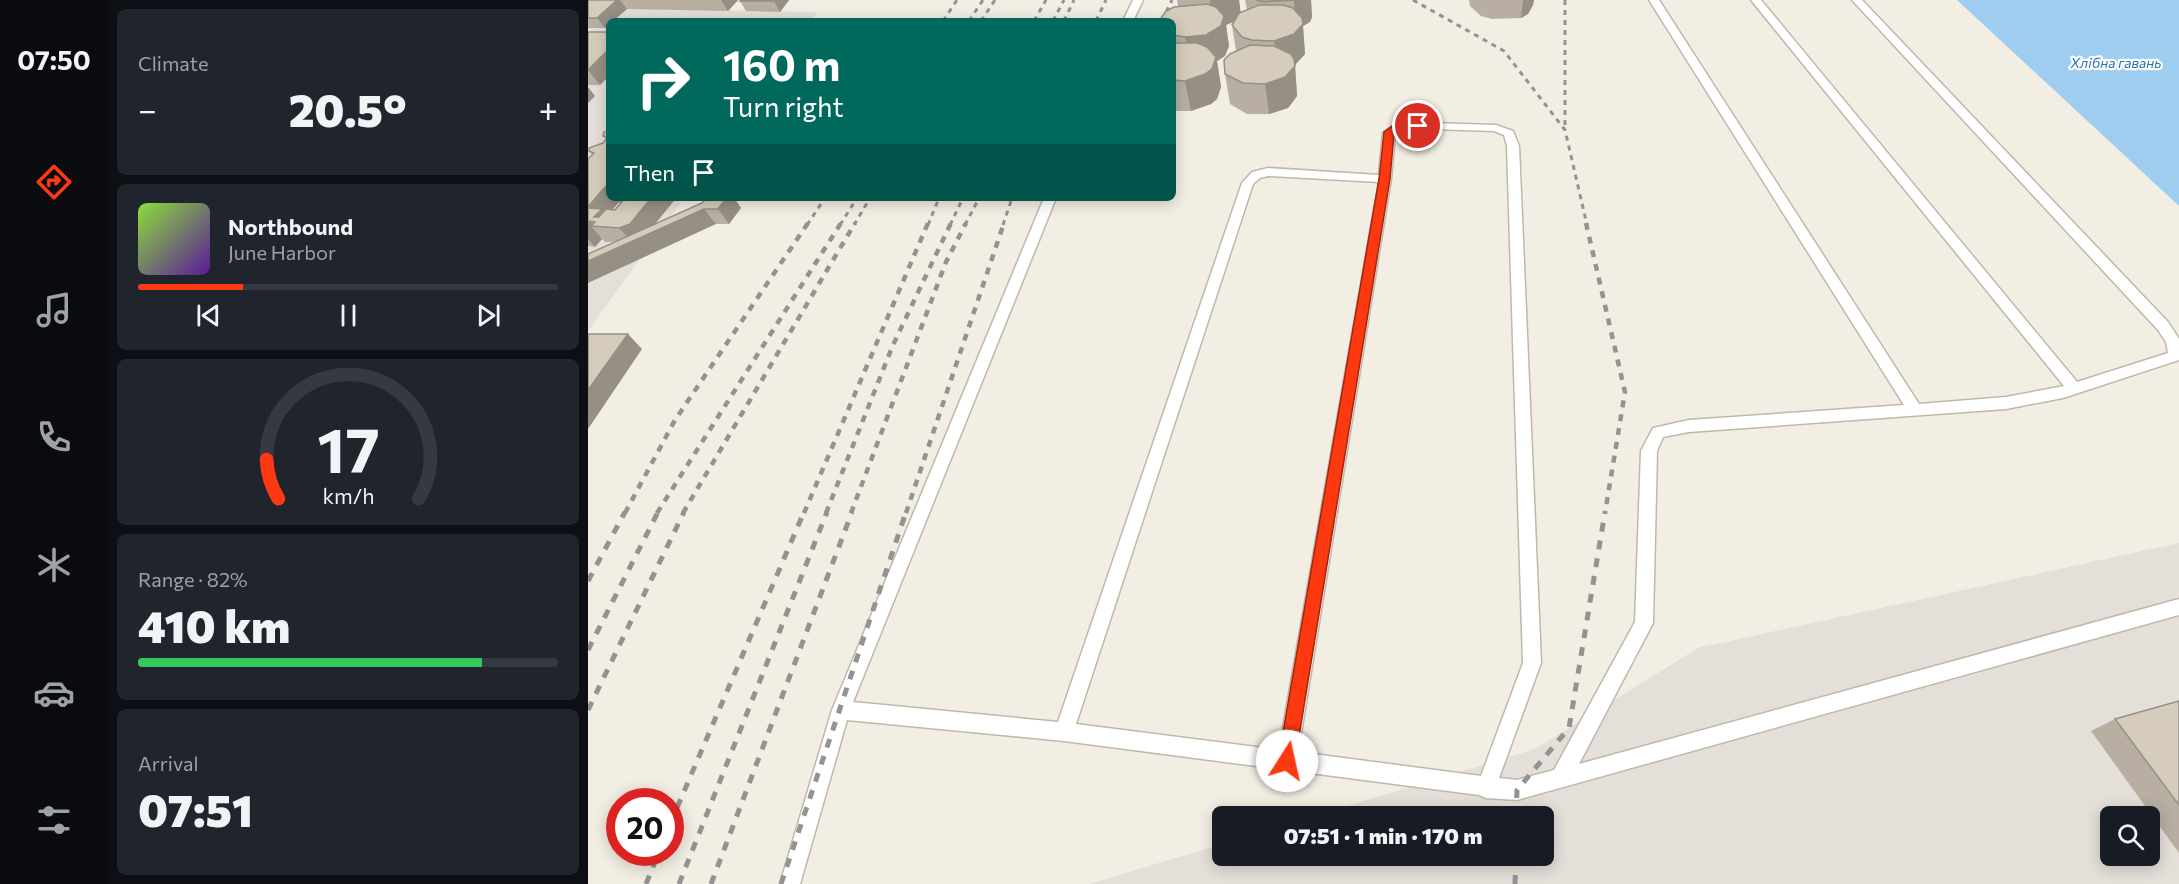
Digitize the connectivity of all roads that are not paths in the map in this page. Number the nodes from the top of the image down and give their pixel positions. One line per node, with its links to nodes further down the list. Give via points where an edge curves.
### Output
1 (1138, 0): 5 (lane)
2 (1654, 0): 9 (lane)
3 (1756, 0): 8 (lane)
4 (1857, 0): 8 (lane, via 2173,341 2176,357)
5 (1129, 18)
6 (1385, 179): 12 (lane, via 1268,172 1256,175 1248,183); 13 (lane); 15 (lane, via 1389,132 1398,125 1496,128 1509,133 1513,146 1532,663)
7 (1049, 201): 11 (lane)
8 (2074, 388): 9 (lane, via 2007,403)
9 (1915, 410): 14 (lane, via 1689,426 1658,432 1649,451 1644,623)
10 (2179, 607): 14 (lane)
11 (842, 710): 12 (lane); 16 (lane)
12 (1064, 732): 13 (lane)
13 (1287, 761): 15 (lane)
14 (1560, 779): 15 (lane, via 1516,790)
15 (1486, 788)
16 (790, 884)

